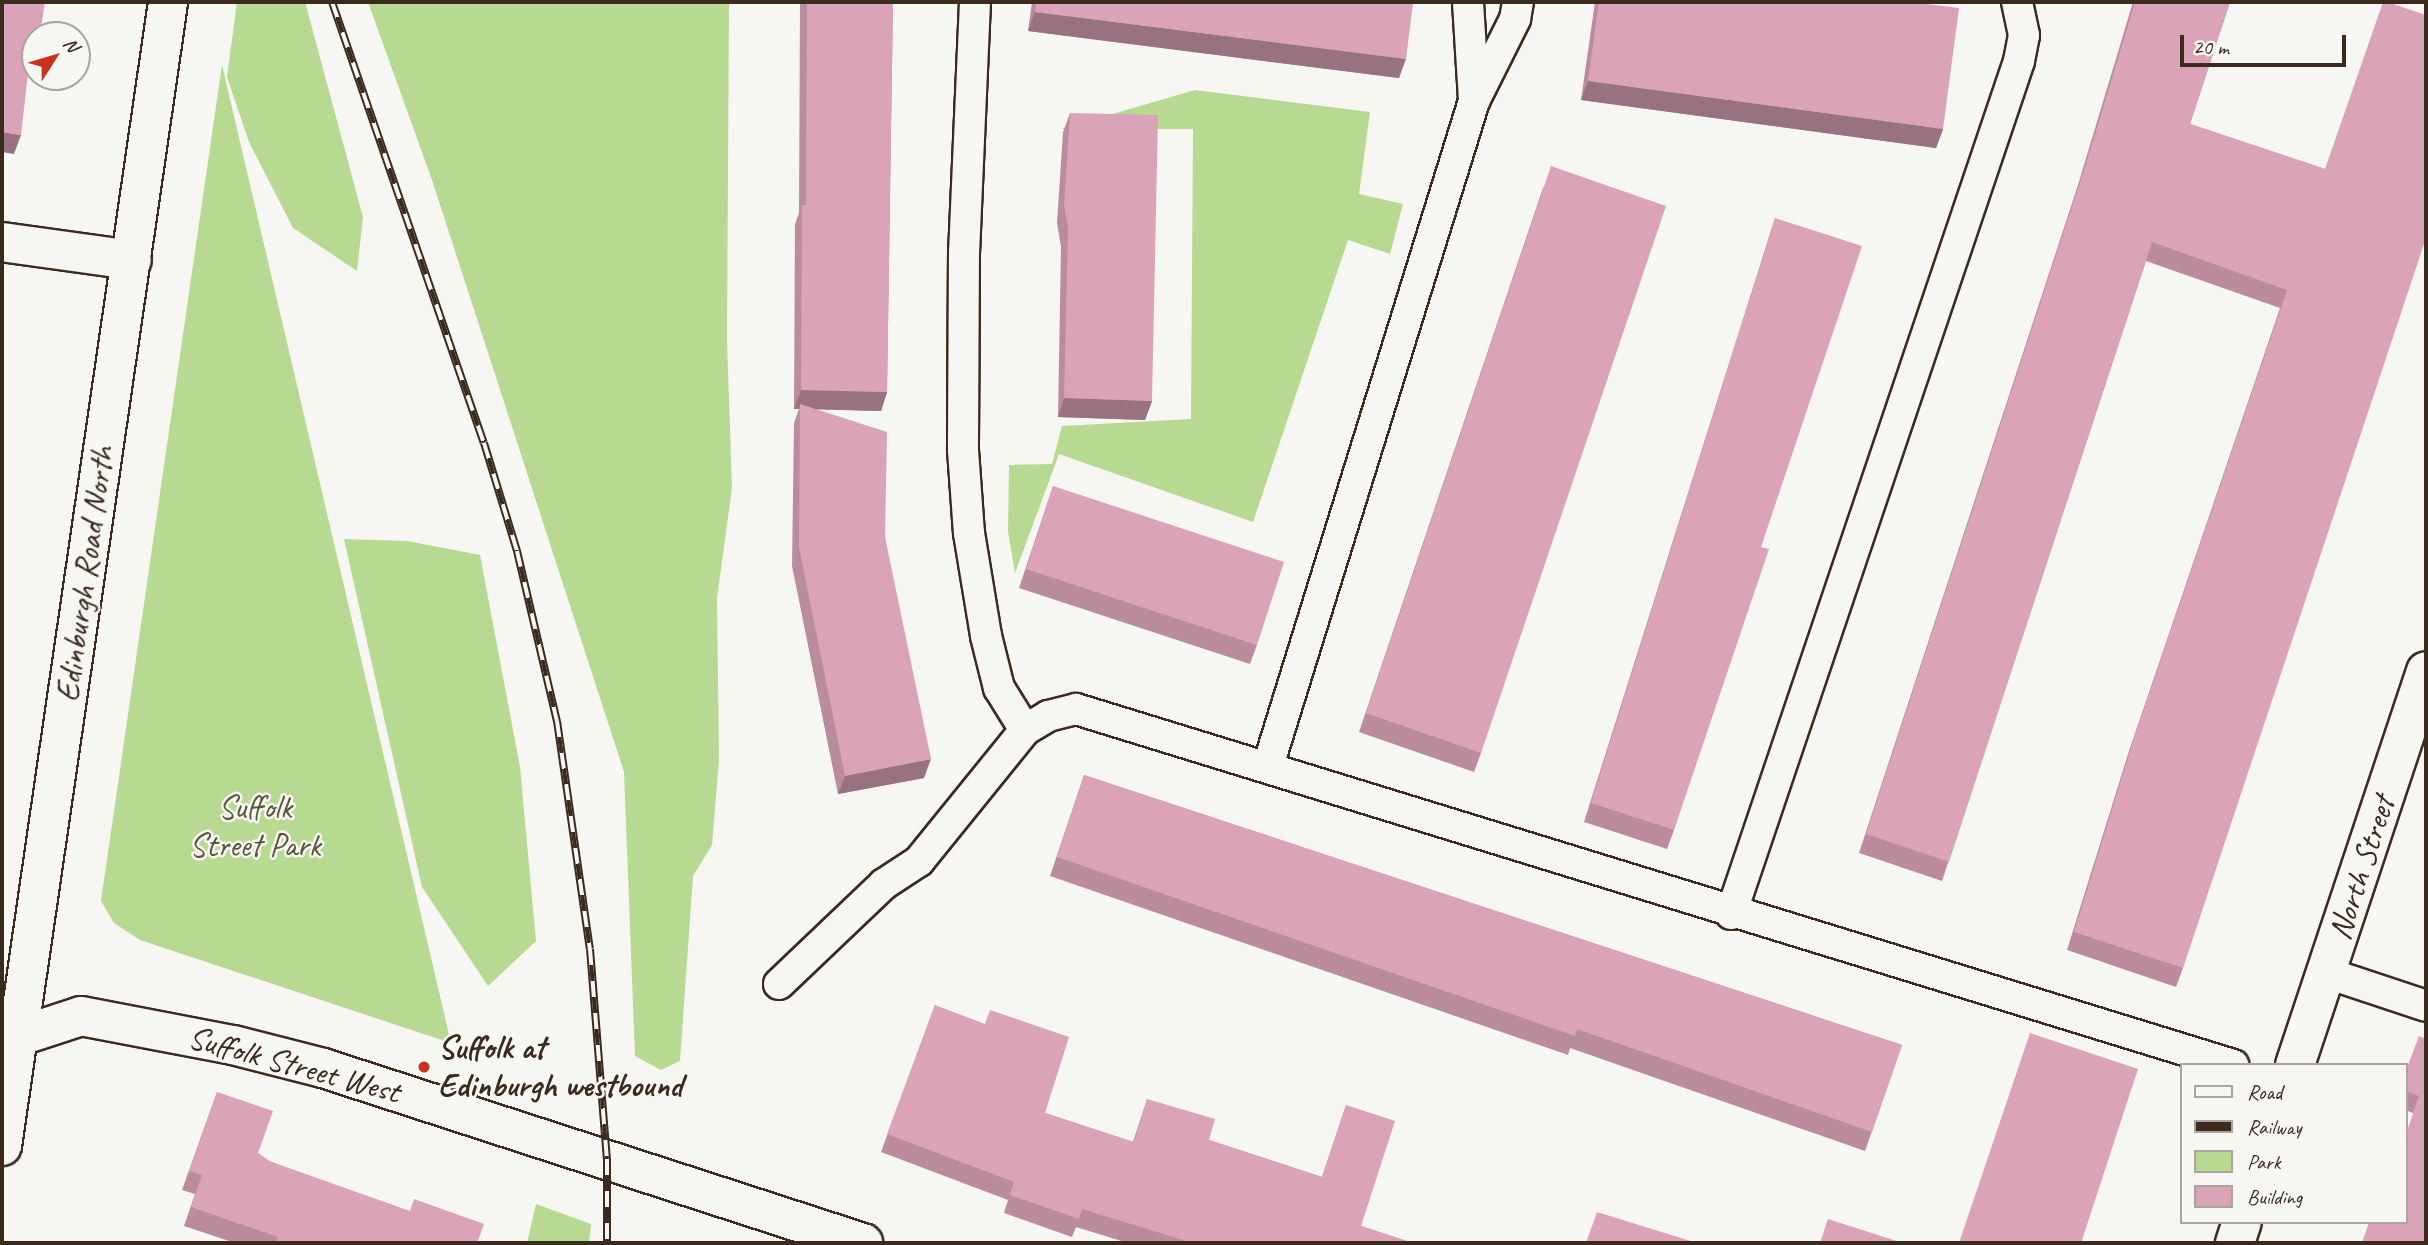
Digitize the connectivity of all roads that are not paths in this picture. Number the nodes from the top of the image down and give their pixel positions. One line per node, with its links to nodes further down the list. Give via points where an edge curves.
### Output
1 (168, 2): 8 (street, Edinburgh Road North)
2 (975, 2): 10 (lane, via 964,251 962,450 969,533 986,636 999,688)
3 (1468, 2): 6 (lane)
4 (1518, 2): 6 (lane, via 1515,19)
5 (2017, 2): 12 (lane, via 2024,35 2019,61)
6 (1474, 102): 11 (lane)
7 (2, 242): 8 (street)
8 (132, 260): 16 (street, Edinburgh Road North)
9 (2426, 671): 13 (street, North Street)
10 (1025, 730): 11 (lane, via 1048,716 1076,709); 14 (lane, via 919,861 884,884)
11 (1268, 766): 12 (lane)
12 (1731, 914): 17 (lane)
13 (2327, 973): 15 (lane); 18 (street, North Street)
14 (779, 984)
15 (2426, 1006)
16 (10, 1040): 19 (street, Edinburgh Road North); 21 (street, Suffolk Street West, via 81,1016 233,1045 323,1068)
17 (2226, 1063)
18 (2296, 1063)
19 (2, 1146)
20 (2241, 1224): 22 (street)
21 (863, 1243)
22 (2235, 1243)

